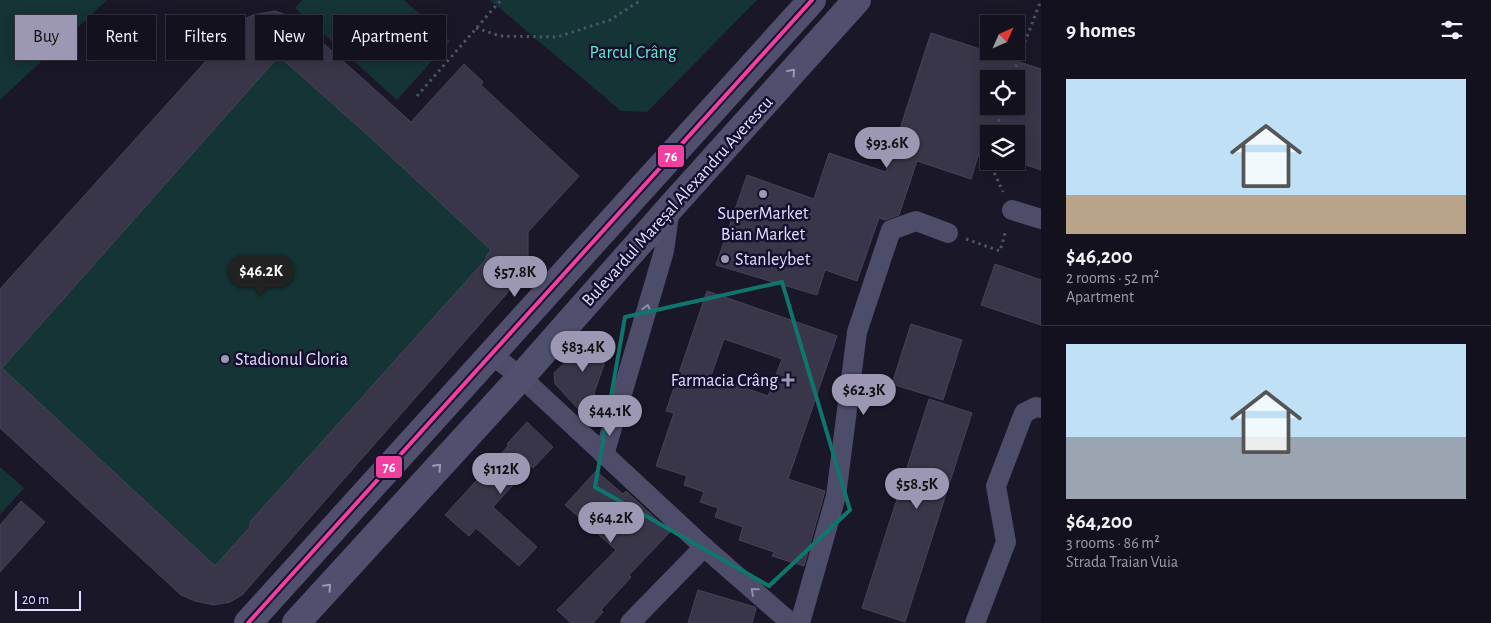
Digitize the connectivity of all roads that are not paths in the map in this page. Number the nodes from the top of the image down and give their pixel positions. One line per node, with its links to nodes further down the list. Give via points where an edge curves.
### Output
1 (812, 0): 7 (main road, Bulevardul Mareșal Alexandru Averescu)
2 (857, 0): 3 (main road, Bulevardul Mareșal Alexandru Averescu, one-way to 2)
3 (670, 208): 8 (main road, Bulevardul Mareșal Alexandru Averescu); 10 (street, one-way to 3, via 664,251)
4 (1012, 210): 5 (street)
5 (1041, 219)
6 (948, 233): 16 (street, via 916,221 891,230 857,332 836,496)
7 (492, 355): 8 (street); 12 (main road, Bulevardul Mareșal Alexandru Averescu)
8 (521, 377): 10 (street); 13 (main road, Bulevardul Mareșal Alexandru Averescu, one-way to 8)
9 (1041, 408): 17 (street, via 1036,407 1024,414 996,486 1006,542)
10 (604, 455): 11 (street)
11 (704, 547): 14 (street); 15 (street, one-way to 11)
12 (248, 623)
13 (296, 623)
14 (630, 623)
15 (791, 623)
16 (800, 623)
17 (975, 623)

